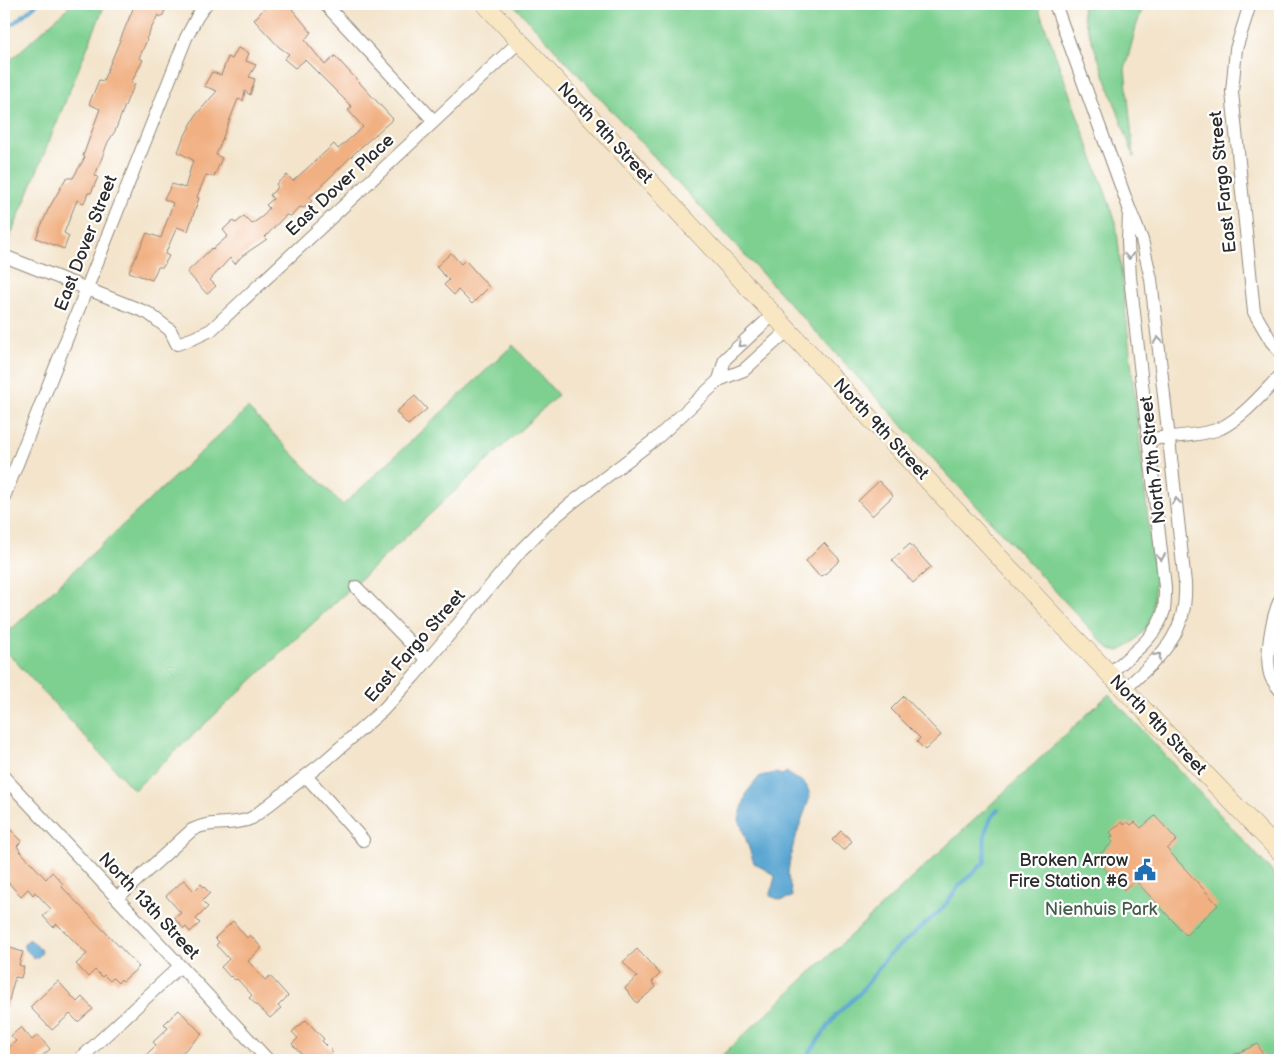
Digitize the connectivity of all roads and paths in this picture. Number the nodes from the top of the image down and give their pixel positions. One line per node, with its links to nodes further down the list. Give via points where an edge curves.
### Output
1 (206, 4): 10 (street, East Dover Street, via 186,38)
2 (325, 4): 7 (street)
3 (484, 4): 6 (main road, North 9th Street)
4 (1055, 4): 8 (street, North 7th Street)
5 (1250, 4): 13 (street, East Fargo Street, via 1236,49 1232,92 1254,312)
6 (520, 42): 7 (street, East Dover Place); 11 (main road, North 9th Street)
7 (434, 121): 10 (street, East Dover Place, via 211,330 177,344 170,330 148,313)
8 (1129, 208): 16 (street, North 7th Street, one-way to 8, via 1151,278 1142,240); 17 (street, North 7th Street, one-way to 17, via 1130,277)
9 (4, 256): 10 (street)
10 (87, 290): 18 (street, East Dover Street)
11 (774, 314): 12 (main road, North 9th Street); 15 (street, East Fargo Street, one-way to 15, via 725,359)
12 (788, 330): 15 (street, East Fargo Street, via 744,370); 22 (main road, North 9th Street)
13 (1280, 352)
14 (1280, 376): 16 (street, via 1242,413 1221,428)
15 (720, 380): 21 (street, East Fargo Street, via 657,438 538,533)
16 (1168, 437): 17 (street); 23 (street, North 7th Street, one-way to 16, via 1171,640 1185,606)
17 (1148, 439): 22 (street, North 7th Street, one-way to 22, via 1165,587 1164,609 1151,635)
18 (4, 498)
19 (356, 587): 21 (street)
20 (1280, 600): 24 (street, via 1271,625 1269,657 1271,677)
21 (427, 660): 26 (street, East Fargo Street, via 378,715)
22 (1109, 674): 23 (main road, North 9th Street)
23 (1124, 690): 28 (main road, North 9th Street)
24 (1280, 690)
25 (4, 776): 29 (street, North 13th Street)
26 (306, 776): 27 (street); 29 (street, East Fargo Street, via 252,818 233,823 206,824 192,830)
27 (363, 840)
28 (1280, 852)
29 (116, 898): 30 (street, North 13th Street)
30 (180, 966): 31 (street); 32 (street, North 13th Street)
31 (79, 1060)
32 (268, 1060)

